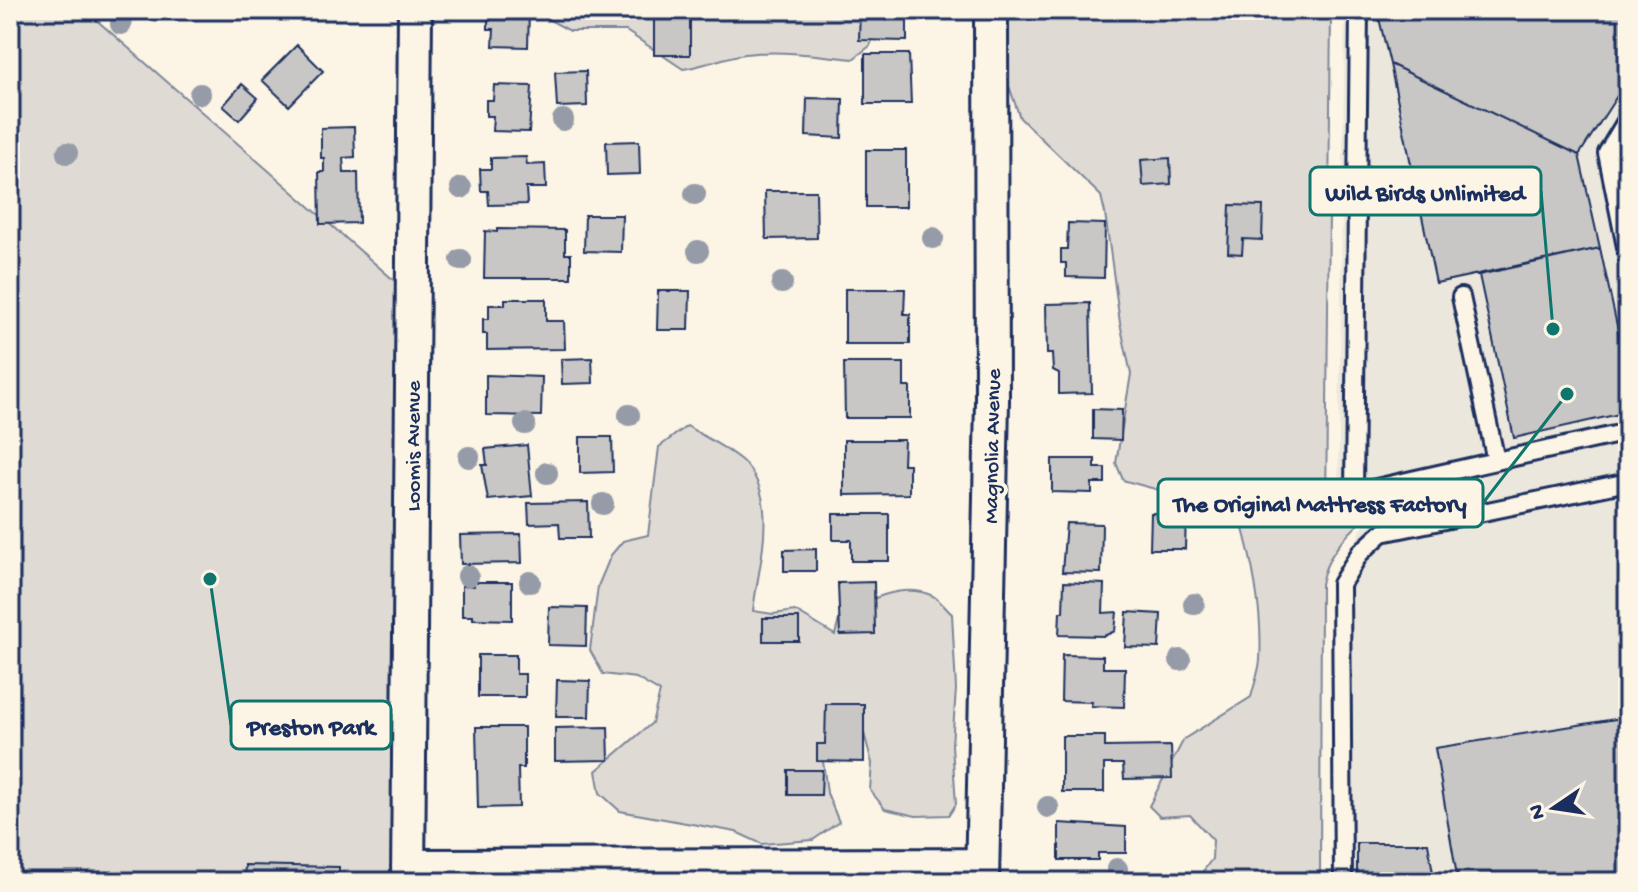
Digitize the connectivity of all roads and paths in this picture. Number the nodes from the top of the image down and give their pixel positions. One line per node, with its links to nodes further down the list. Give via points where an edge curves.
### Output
1 (991, 10): 11 (street, Magnolia Avenue, via 992,422)
2 (1359, 10): 8 (lane, via 1354,493)
3 (410, 14): 10 (street, Loomis Avenue)
4 (1628, 118): 5 (lane, via 1607,153)
5 (1628, 257)
6 (1461, 297): 8 (lane)
7 (1628, 432): 8 (lane)
8 (1496, 461)
9 (1628, 482): 12 (lane, via 1382,533 1352,562 1341,584)
10 (408, 874): 11 (street, via 543,863)
11 (982, 874)
12 (1343, 882)

